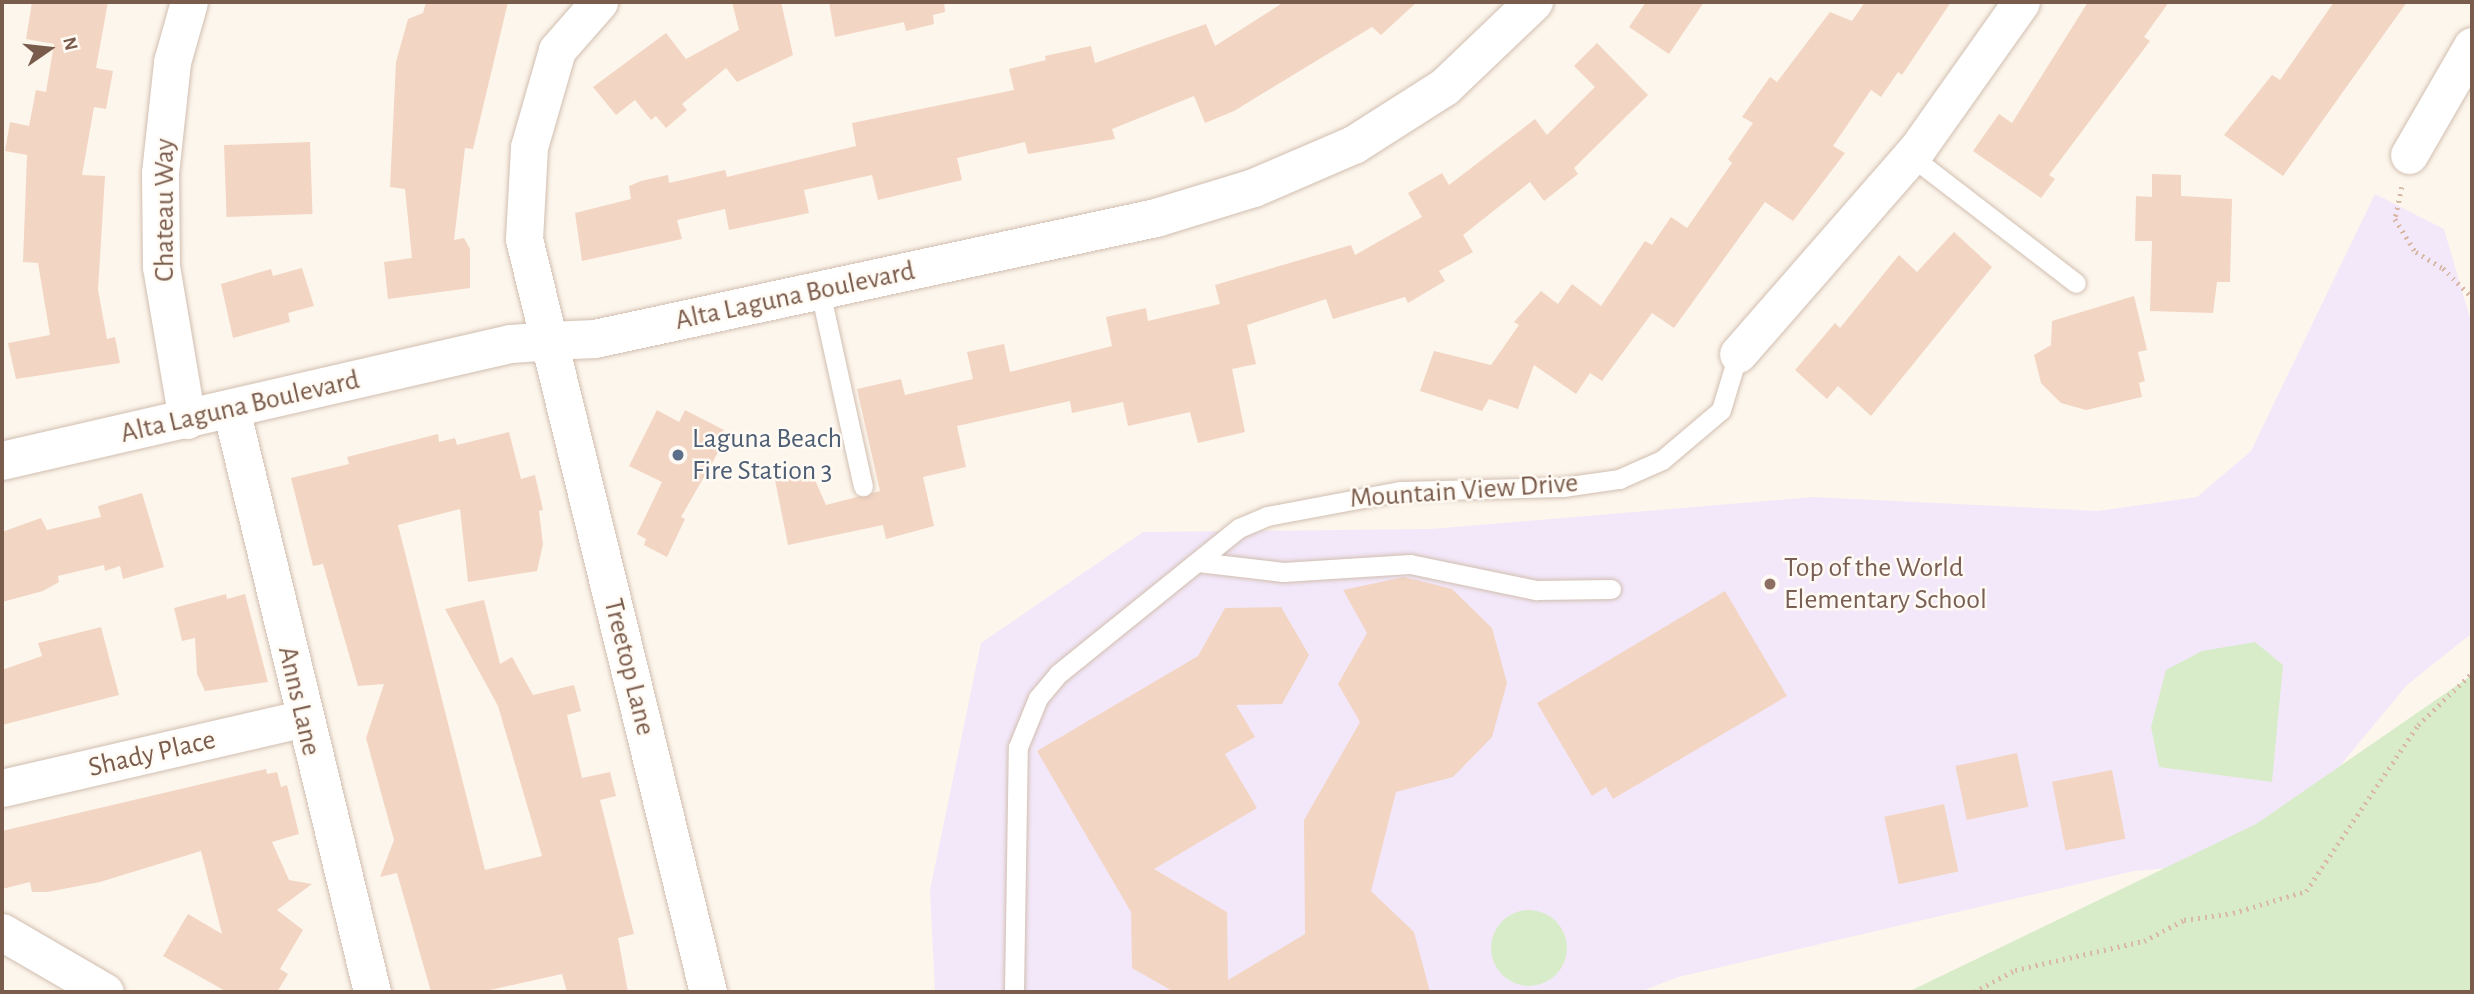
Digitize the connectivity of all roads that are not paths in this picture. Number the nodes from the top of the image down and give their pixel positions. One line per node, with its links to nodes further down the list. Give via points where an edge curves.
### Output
1 (189, 2): 13 (street, Chateau Way, via 172,62 160,173 161,267)
2 (599, 2): 10 (street, Treetop Lane, via 557,50 528,147 524,239)
3 (1534, 2): 9 (main road, Alta Laguna Boulevard, via 1445,87 1354,145 1254,188 1156,218)
4 (2021, 2): 7 (street, Mountain View Drive)
5 (2472, 46): 6 (street)
6 (2409, 155)
7 (1911, 156): 8 (lane); 11 (street, Mountain View Drive)
8 (2076, 283)
9 (820, 290): 10 (main road, Alta Laguna Boulevard, via 596,339); 15 (lane)
10 (550, 341): 12 (main road, Alta Laguna Boulevard, via 511,344); 23 (street, Treetop Lane)
11 (1738, 354): 16 (lane, Mountain View Drive, via 1721,410 1662,460 1619,479 1563,487 1400,491 1331,500 1238,528)
12 (231, 409): 13 (main road, Alta Laguna Boulevard); 18 (street, Anns Lane)
13 (187, 420): 14 (main road, Alta Laguna Boulevard)
14 (2, 461)
15 (863, 486)
16 (1198, 562): 17 (lane, via 1283,572 1410,564 1536,590); 24 (lane, Mountain View Drive, via 1058,674 1038,698 1018,747)
17 (1611, 589)
18 (302, 719): 19 (street, Shady Place); 22 (street, Anns Lane)
19 (2, 788)
20 (2, 932): 21 (street)
21 (105, 992)
22 (372, 992)
23 (708, 992)
24 (1014, 992)

